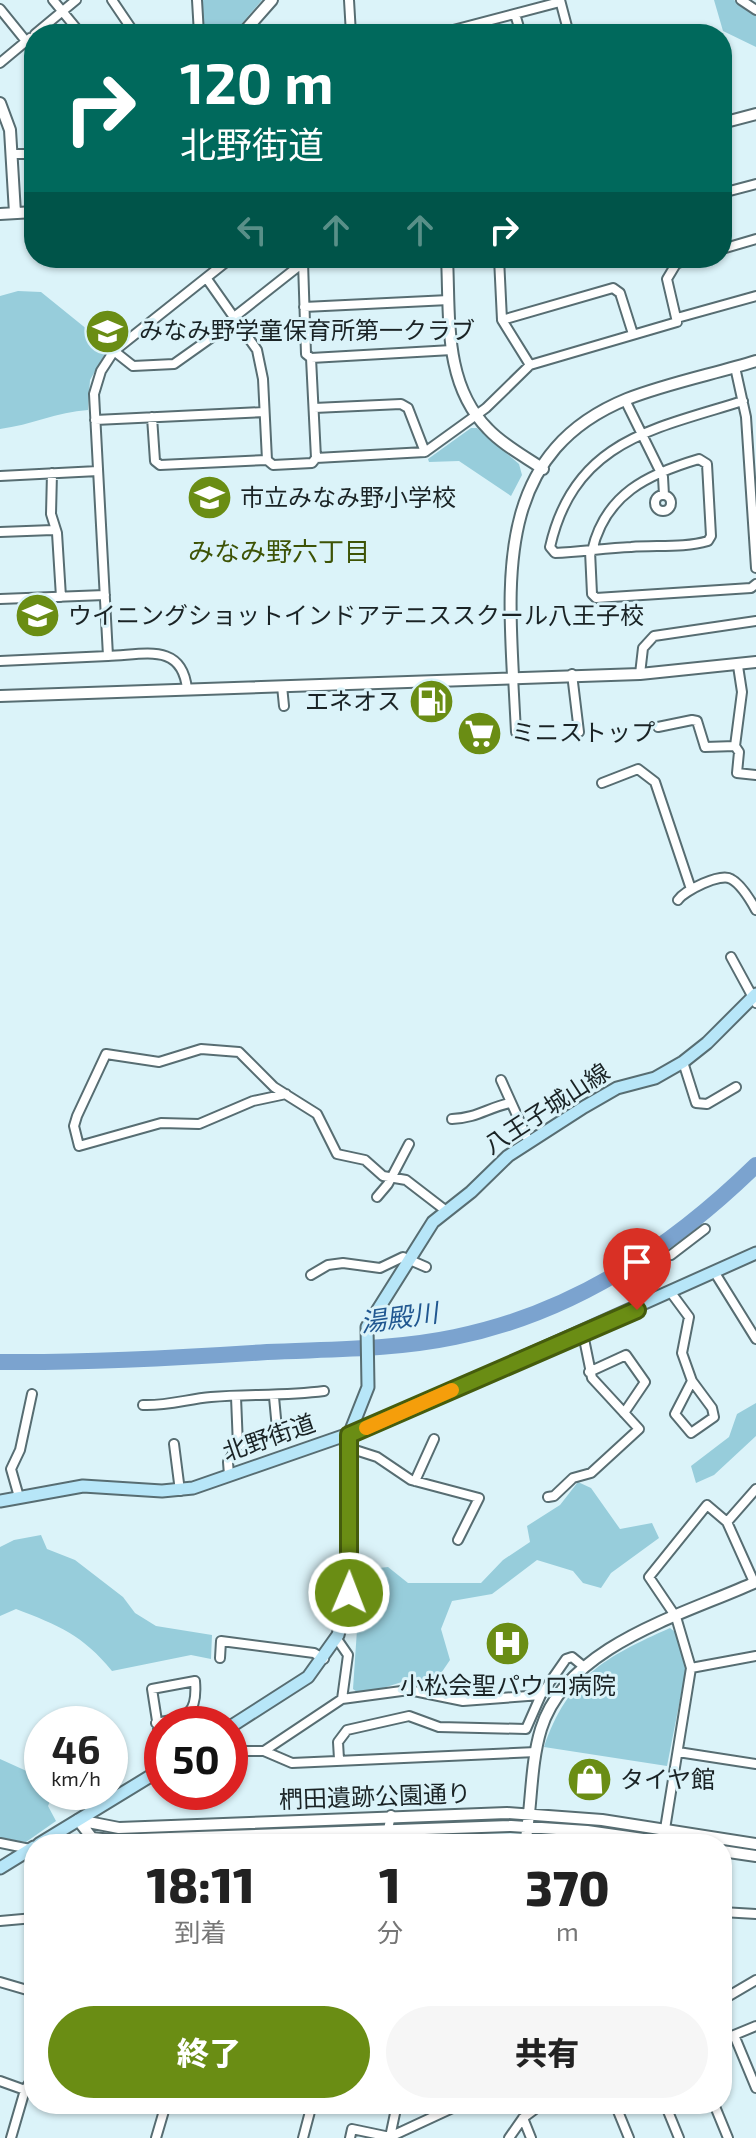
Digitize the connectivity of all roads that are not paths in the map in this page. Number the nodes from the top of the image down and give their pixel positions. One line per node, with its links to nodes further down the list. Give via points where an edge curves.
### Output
1 (53, 0): 11 (street)
2 (76, 0): 11 (street)
3 (112, 0): 15 (street)
4 (197, 0): 16 (street)
5 (272, 0): 17 (street)
6 (349, 0): 18 (street)
7 (742, 0): 10 (street)
8 (560, 1): 12 (street); 21 (street)
9 (0, 9): 22 (street)
10 (756, 10)
11 (62, 12): 13 (street); 14 (street)
12 (515, 14): 19 (street); 20 (street)
13 (48, 24)
14 (72, 24)
15 (128, 24)
16 (198, 24)
17 (251, 24)
18 (350, 24)
19 (476, 24)
20 (518, 24)
21 (566, 24)
22 (24, 30)
23 (24, 44): 24 (street)
24 (0, 63)
25 (0, 103): 28 (street)
26 (756, 114): 27 (street)
27 (732, 120)
28 (13, 154): 29 (street); 32 (street)
29 (24, 154)
30 (756, 184): 31 (street)
31 (732, 190)
32 (15, 213): 33 (street); 34 (street)
33 (24, 213)
34 (0, 214)
35 (756, 239): 36 (street)
36 (732, 246)
37 (220, 268): 43 (street)
38 (296, 268): 47 (street)
39 (306, 268): 46 (street)
40 (447, 268): 45 (street)
41 (499, 268): 49 (street)
42 (677, 268): 48 (street, via 667,284)
43 (207, 279): 47 (street); 52 (street)
44 (756, 296): 48 (street)
45 (449, 300): 46 (street); 51 (street)
46 (304, 307): 53 (street, via 306,354)
47 (235, 318): 52 (street, via 174,364 133,366); 60 (street, via 257,350)
48 (677, 318): 50 (street)
49 (502, 320): 50 (street, via 613,288 620,293); 55 (street)
50 (633, 334): 55 (street)
51 (452, 350): 53 (street); 61 (street, via 461,388)
52 (114, 351): 63 (street, via 96,385)
53 (311, 358): 59 (street)
54 (756, 361): 56 (street)
55 (530, 365): 61 (street)
56 (735, 367): 57 (street); 58 (street)
57 (625, 400): 64 (street); 68 (street, via 580,428)
58 (743, 401): 64 (street); 77 (street)
59 (314, 408): 65 (street, via 401,404 408,408); 66 (street)
60 (264, 412): 62 (street); 67 (street)
61 (476, 415): 65 (street); 68 (street, via 499,439)
62 (152, 417): 63 (street); 67 (street, via 155,461 160,465)
63 (95, 420): 69 (street)
64 (638, 433): 70 (street); 76 (street, via 594,463 564,503 550,550)
65 (425, 452): 66 (street)
66 (316, 458): 67 (street, via 312,463 273,465)
67 (267, 460)
68 (543, 469): 89 (street, via 523,508 511,555)
69 (98, 471): 71 (street); 79 (street)
70 (660, 471): 73 (street); 76 (street, via 619,498); 76 (street, via 705,461 710,539)
71 (52, 473): 72 (street); 74 (street)
72 (0, 476)
73 (664, 495)
74 (53, 530): 75 (street); 80 (street)
75 (0, 532)
76 (591, 551): 78 (street, via 596,598)
77 (756, 568)
78 (756, 584)
79 (105, 595): 80 (street); 83 (street)
80 (61, 597): 81 (street)
81 (0, 599)
82 (756, 621): 88 (street, via 654,636 643,648)
83 (108, 656): 84 (street); 91 (street, via 170,657 182,667)
84 (0, 661)
85 (756, 662): 86 (street)
86 (738, 666): 88 (street); 97 (street, via 742,692)
87 (572, 674): 88 (street); 89 (street); 96 (street)
88 (640, 674)
89 (513, 676): 90 (street); 95 (street)
90 (282, 686): 91 (street); 93 (street)
91 (187, 689): 92 (street)
92 (0, 696)
93 (284, 706)
94 (658, 727): 97 (street, via 697,721 705,747)
95 (516, 732)
96 (579, 732)
97 (735, 746): 98 (street, via 737,773)
98 (756, 775)
99 (602, 783): 100 (street, via 638,769 655,782)
100 (691, 889): 101 (street); 102 (street, via 725,877)
101 (678, 900)
102 (755, 904)
103 (731, 957): 104 (street)
104 (755, 998): 105 (main road, 八王子城山線)
105 (683, 1062): 107 (street, via 696,1103 707,1104); 111 (main road, 八王子城山線, via 655,1078 617,1088)
106 (501, 1080): 109 (street)
107 (736, 1087)
108 (286, 1094): 108 (street, via 239,1052 201,1049 159,1062 106,1054 74,1126 79,1146 161,1123 199,1124 253,1101); 113 (street, via 317,1114 337,1154 365,1160)
109 (510, 1103): 110 (street, via 475,1118); 111 (street)
110 (452, 1119)
111 (529, 1142): 115 (main road, 八王子城山線)
112 (409, 1144): 113 (street)
113 (390, 1178): 114 (street); 115 (street, via 416,1187)
114 (377, 1197)
115 (445, 1210): 119 (main road, 八王子城山線)
116 (705, 1229): 118 (street)
117 (756, 1253): 121 (main road, 北野街道)
118 (671, 1255)
119 (408, 1258): 120 (street); 122 (street, via 380,1268 328,1265); 134 (main road, 八王子城山線, via 371,1317 366,1334 367,1393)
120 (426, 1267)
121 (715, 1273): 123 (main road, 北野街道); 125 (street)
122 (311, 1275)
123 (672, 1294): 124 (main road, 北野街道); 127 (street, via 689,1317 682,1353)
124 (583, 1334): 126 (street); 134 (main road, 北野街道)
125 (756, 1339)
126 (589, 1372): 133 (street); 133 (street, via 626,1355 645,1382)
127 (692, 1381): 127 (street, via 714,1417 691,1433 675,1414)
128 (324, 1391): 131 (street)
129 (32, 1394): 143 (street, via 11,1469)
130 (236, 1397): 131 (street); 132 (street); 137 (street)
131 (274, 1397): 137 (street, via 277,1429)
132 (143, 1405)
133 (624, 1413): 144 (street, via 637,1424 637,1434 591,1473 573,1478)
134 (349, 1435): 138 (main road); 139 (main road, 北野街道)
135 (434, 1439): 140 (street)
136 (174, 1444): 142 (street)
137 (238, 1446): 139 (street, via 228,1462)
138 (349, 1448): 140 (street, via 377,1457); 150 (main road, via 349,1593)
139 (229, 1475): 142 (main road, 北野街道)
140 (415, 1481): 147 (street, via 479,1498)
141 (756, 1489): 146 (street)
142 (180, 1491): 143 (main road, 北野街道, via 83,1486)
143 (19, 1497): 145 (main road, 北野街道)
144 (548, 1497)
145 (0, 1501)
146 (727, 1522): 148 (street); 149 (street, via 707,1505 650,1573 650,1581)
147 (458, 1540)
148 (755, 1582): 149 (street)
149 (676, 1617): 154 (street); 155 (street)
150 (337, 1639): 153 (main road); 157 (street, via 348,1655)
151 (756, 1656): 155 (street)
152 (220, 1658): 153 (street, via 221,1641 314,1653)
153 (324, 1659): 158 (main road, via 297,1686)
154 (583, 1666): 156 (street, via 568,1658); 162 (street, via 554,1699)
155 (691, 1668): 163 (street)
156 (541, 1695): 157 (street, via 463,1701 409,1690); 165 (street, via 526,1729 439,1727 409,1716 347,1730 338,1742)
157 (342, 1699): 161 (street)
158 (248, 1716)
159 (156, 1723): 159 (street, via 185,1718 194,1707 195,1681 152,1689)
160 (248, 1751): 161 (street)
161 (264, 1751): 165 (street, via 292,1763)
162 (536, 1752): 165 (street); 168 (street)
163 (678, 1752): 166 (street); 173 (street)
164 (756, 1753): 166 (street)
165 (339, 1759)
166 (755, 1764)
167 (144, 1780): 170 (main road)
168 (530, 1814): 169 (street, 椚田遺跡公園通り); 171 (street); 173 (street, 椚田遺跡公園通り)
169 (391, 1815): 170 (street, 椚田遺跡公園通り, via 119,1828); 172 (street)
170 (78, 1820): 174 (main road); 175 (street, 椚田遺跡公園通り)
171 (528, 1826): 172 (street, 椚田遺跡公園通り); 178 (street); 179 (street, 椚田遺跡公園通り)
172 (387, 1828): 176 (street, 椚田遺跡公園通り); 177 (street)
173 (665, 1829): 180 (street, 椚田遺跡公園通り)
174 (55, 1834)
175 (90, 1834)
176 (306, 1834)
177 (386, 1834)
178 (527, 1834)
179 (595, 1834)
180 (695, 1834)
181 (732, 1840): 183 (street, 椚田遺跡公園通り)
182 (0, 1843): 184 (street)
183 (756, 1844)
184 (24, 1846)
185 (732, 1852): 187 (street)
186 (24, 1853): 188 (main road)
187 (756, 1856)
188 (0, 1868)
189 (732, 1913): 190 (street)
190 (756, 1914)
191 (24, 1919): 192 (street)
192 (0, 1921)
193 (756, 1980): 196 (street)
194 (0, 1982): 195 (street)
195 (24, 1989)
196 (732, 1994)
197 (756, 2026): 198 (street)
198 (734, 2035): 200 (street)
199 (0, 2081): 201 (street)
200 (756, 2088)
201 (24, 2090)
202 (24, 2093): 213 (street)
203 (163, 2114): 214 (street)
204 (309, 2114): 215 (street)
205 (395, 2114): 212 (street)
206 (439, 2114): 212 (street)
207 (528, 2114): 211 (street)
208 (619, 2114): 219 (street)
209 (669, 2114): 220 (street)
210 (718, 2114): 221 (street)
211 (523, 2118): 217 (street); 218 (street)
212 (390, 2137): 216 (street, via 352,2129)
213 (11, 2138)
214 (156, 2138)
215 (303, 2138)
216 (350, 2138)
217 (509, 2138)
218 (531, 2138)
219 (629, 2138)
220 (679, 2138)
221 (728, 2138)

